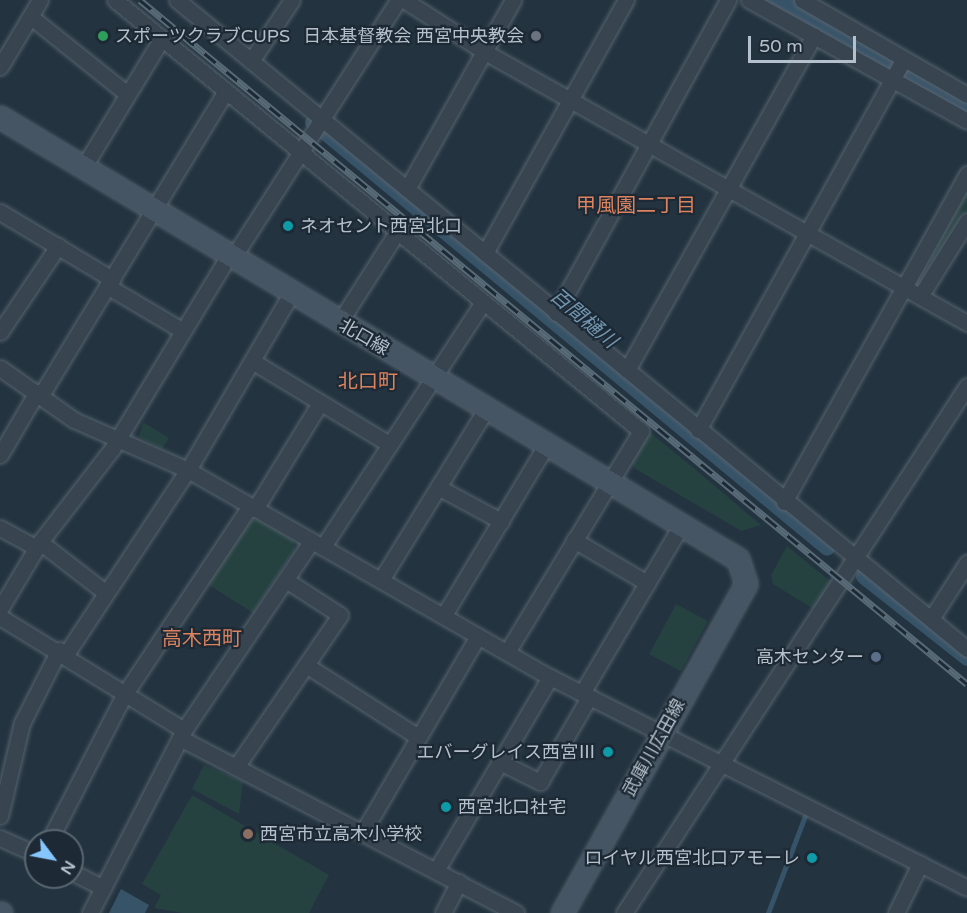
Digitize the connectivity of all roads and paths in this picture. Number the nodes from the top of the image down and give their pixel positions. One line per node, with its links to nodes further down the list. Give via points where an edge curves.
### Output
1 (40, 0): 12 (street)
2 (115, 0): 14 (street)
3 (292, 0): 17 (street)
4 (398, 0): 25 (street)
5 (404, 0): 15 (street)
6 (513, 0): 15 (street)
7 (626, 0): 23 (street)
8 (728, 0): 27 (street)
9 (749, 0): 13 (street)
10 (802, 0): 16 (street)
11 (182, 2): 17 (street)
12 (31, 16): 18 (street); 21 (street)
13 (814, 36): 19 (street); 31 (street)
14 (162, 38): 20 (street); 21 (street)
15 (485, 52): 23 (street); 32 (street)
16 (904, 59): 19 (street); 22 (street)
17 (251, 61): 25 (street)
18 (0, 67)
19 (893, 80): 26 (street); 37 (street)
20 (226, 91): 28 (street); 34 (street)
21 (128, 94): 29 (street)
22 (967, 95)
23 (571, 100): 27 (street); 39 (street)
24 (0, 117): 29 (street, 北口線)
25 (320, 118): 28 (street); 32 (street)
26 (967, 121)
27 (650, 144): 31 (street); 46 (street)
28 (298, 152): 36 (street); 40 (street)
29 (83, 168): 34 (street, 北口線)
30 (967, 174): 42 (street)
31 (729, 188): 37 (street); 53 (street)
32 (406, 189): 39 (street)
33 (0, 212): 38 (street)
34 (153, 212): 40 (street, 北口線); 41 (street)
35 (967, 221): 44 (street)
36 (397, 232): 45 (street); 47 (street)
37 (809, 232): 42 (street); 59 (street)
38 (58, 246): 41 (street); 50 (street)
39 (485, 253): 46 (street)
40 (230, 258): 43 (street, 北口線); 49 (street)
41 (110, 282): 49 (street); 56 (street)
42 (904, 285): 44 (street); 67 (street)
43 (291, 294): 47 (street, 北口線); 51 (street)
44 (921, 295): 48 (street)
45 (483, 302): 54 (street); 65 (street, via 641,431)
46 (556, 313): 53 (street)
47 (339, 323): 54 (street, 北口線)
48 (967, 323)
49 (183, 331): 60 (street)
50 (0, 332)
51 (252, 361): 57 (street); 64 (street)
52 (0, 368): 56 (street)
53 (627, 370): 59 (street)
54 (435, 379): 58 (street, 北口線); 61 (street)
55 (967, 386): 75 (street, via 858,546)
56 (39, 394): 60 (street, via 74,420); 63 (street)
57 (320, 402): 61 (street); 68 (street)
58 (486, 409): 62 (street, 北口線); 66 (street)
59 (698, 430): 67 (street)
60 (117, 440): 64 (street); 74 (street)
61 (389, 444): 73 (street)
62 (546, 445): 65 (street, 北口線); 69 (street)
63 (0, 455)
64 (188, 470): 68 (street); 81 (street)
65 (611, 481): 70 (street, 北口線); 72 (street)
66 (438, 487): 69 (street); 78 (street)
67 (784, 502): 75 (street)
68 (252, 507): 73 (street); 92 (street)
69 (501, 521): 83 (street)
70 (682, 524): 79 (street); 80 (street, 北口線, via 738,559)
71 (0, 528): 74 (street)
72 (574, 540): 79 (street); 89 (street)
73 (317, 544): 77 (street); 78 (street)
74 (38, 545): 81 (street); 82 (street)
75 (855, 560): 85 (street); 98 (street)
76 (967, 563): 85 (street)
77 (286, 580): 90 (street, via 340,615); 95 (street)
78 (381, 580): 83 (street)
79 (647, 583): 93 (street)
80 (746, 584): 94 (street, 武庫川広田線)
81 (106, 593): 88 (street)
82 (0, 609)
83 (444, 615): 86 (street)
84 (0, 618): 88 (street)
85 (931, 619): 87 (street)
86 (478, 636): 89 (street); 96 (street)
87 (967, 649)
88 (62, 652): 92 (street); 100 (street, via 22,723)
89 (507, 652): 91 (street)
90 (306, 665): 96 (street); 99 (street)
91 (550, 677): 93 (street); 97 (street)
92 (124, 695): 95 (street); 101 (street)
93 (586, 695): 94 (street); 97 (street, via 540,782)
94 (663, 732): 98 (street); 114 (street, 武庫川広田線)
95 (182, 734): 99 (street); 109 (street)
96 (418, 737): 102 (street)
97 (500, 762): 106 (street)
98 (724, 763): 105 (street); 115 (street)
99 (236, 767): 102 (street)
100 (0, 816)
101 (56, 829)
102 (363, 831): 106 (street)
103 (0, 838): 104 (street)
104 (24, 849)
105 (920, 864): 110 (street); 116 (street)
106 (437, 869): 108 (street)
107 (84, 878): 109 (street)
108 (459, 882): 112 (street); 113 (street)
109 (104, 888): 111 (street)
110 (967, 888)
111 (90, 913)
112 (442, 913)
113 (516, 913)
114 (562, 913)
115 (624, 913)
116 (896, 913)

